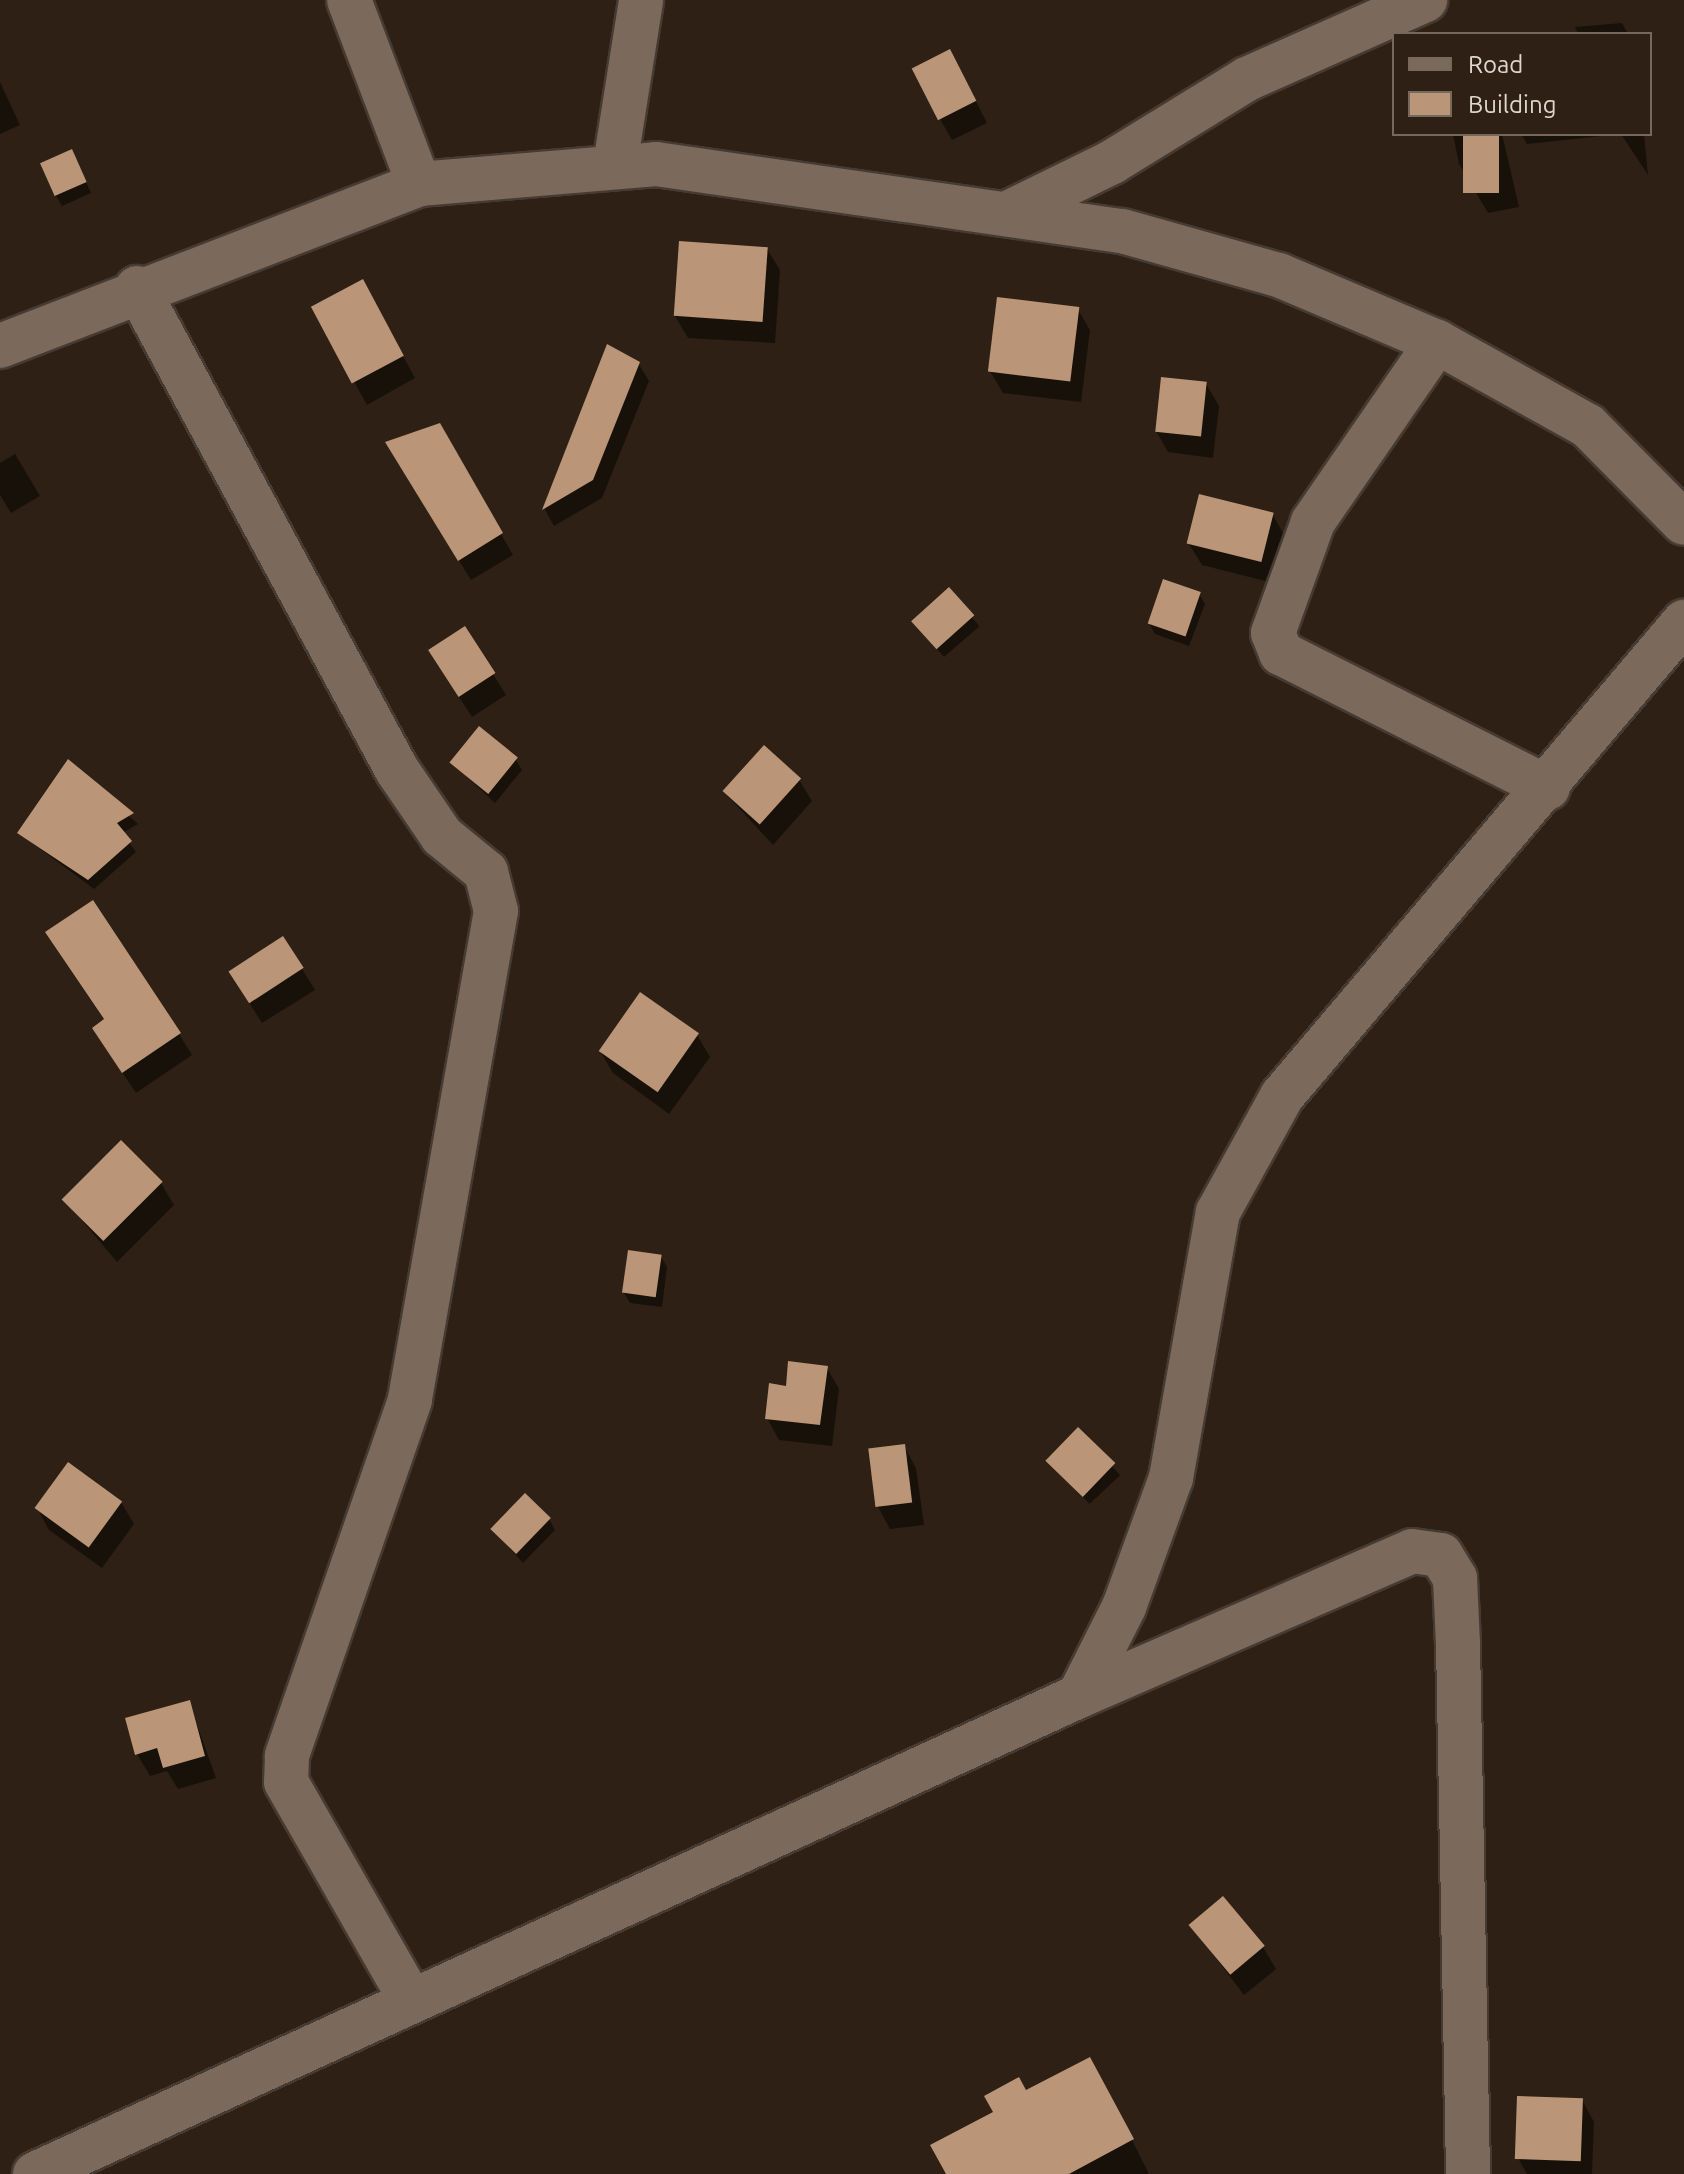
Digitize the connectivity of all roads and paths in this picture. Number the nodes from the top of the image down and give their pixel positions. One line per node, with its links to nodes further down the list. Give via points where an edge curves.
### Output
1 (349, 0): 5 (street)
2 (641, 0): 4 (street)
3 (1425, 0): 6 (street, via 1247,79 1112,162)
4 (615, 165): 5 (street); 6 (street)
5 (419, 184): 7 (street)
6 (1010, 212): 8 (street, via 1122,231 1279,275)
7 (137, 288): 9 (street); 14 (street, via 397,770 442,836 486,872 496,911 410,1400 287,1756 286,1782)
8 (1437, 342): 10 (street, via 1588,426); 12 (street, via 1313,522 1273,633 1281,653)
9 (0, 346)
10 (1684, 523)
11 (1684, 622): 12 (street)
12 (1548, 788): 13 (street, via 1282,1096 1218,1212 1171,1478 1124,1607)
13 (1079, 1696): 14 (street); 16 (street, via 1412,1551 1441,1555 1455,1578)
14 (411, 2000): 15 (street)
15 (35, 2174)
16 (1468, 2174)

